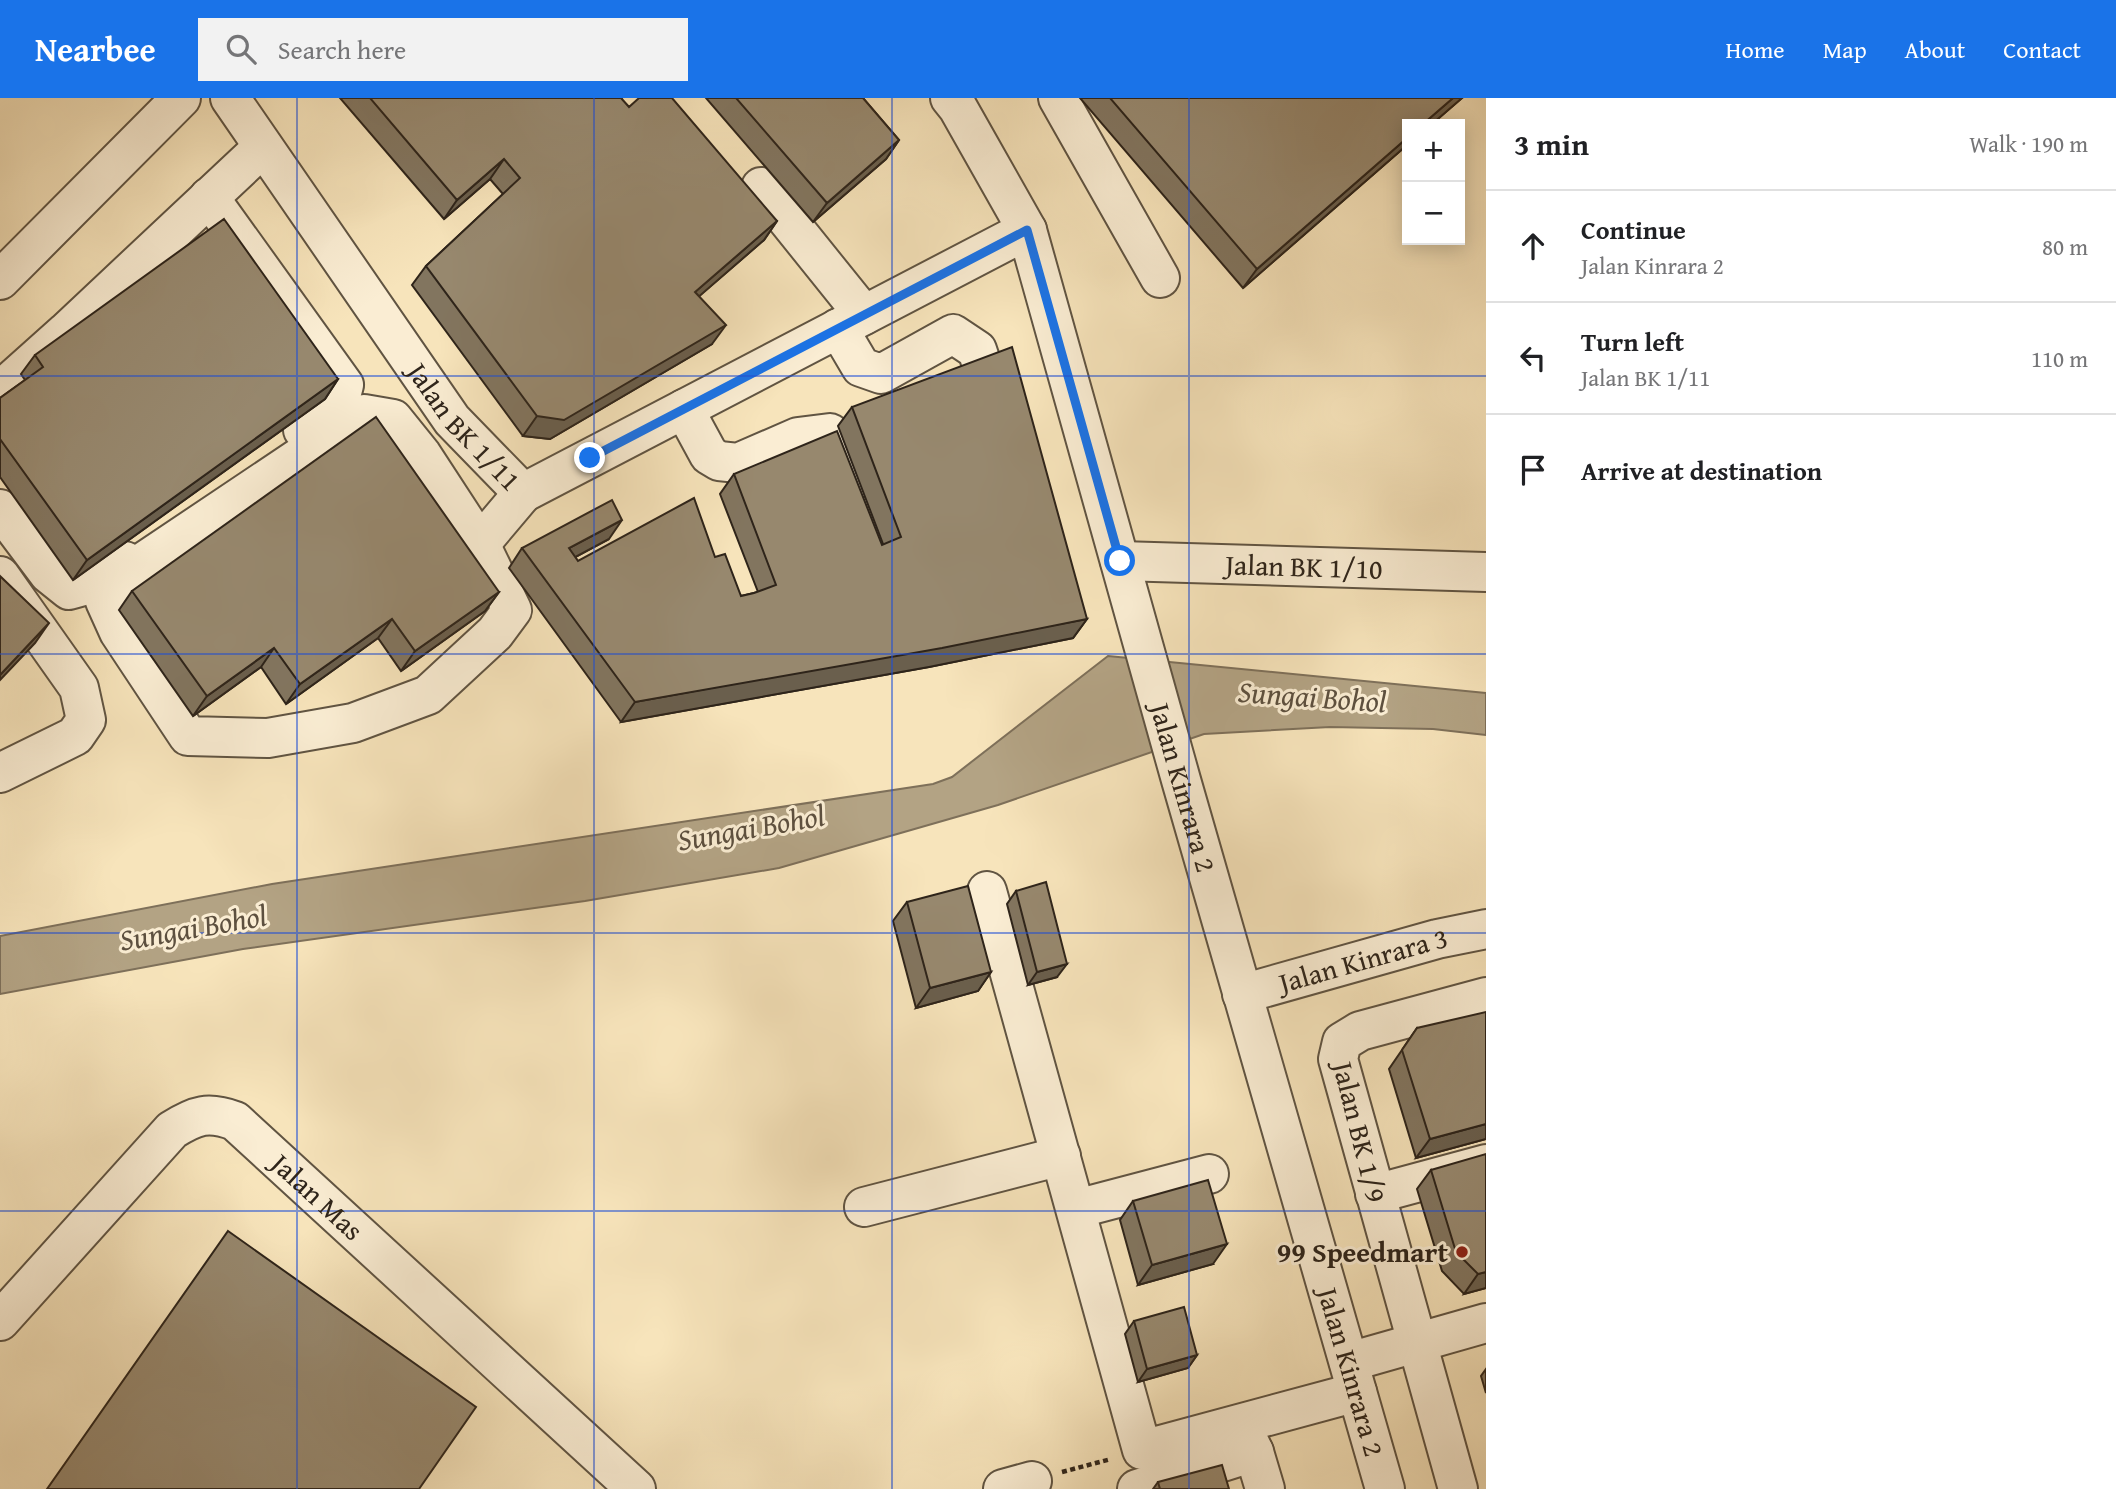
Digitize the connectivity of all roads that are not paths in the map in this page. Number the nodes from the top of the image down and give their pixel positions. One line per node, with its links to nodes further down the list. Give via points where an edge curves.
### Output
1 (181, 98): 10 (street)
2 (230, 98): 5 (street, Jalan BK 1/11)
3 (950, 98): 8 (street, Jalan Kinrara 2)
4 (1058, 98): 9 (street)
5 (263, 147): 7 (street); 15 (street, Jalan BK 1/11, via 452,421)
6 (761, 187): 11 (street)
7 (209, 197): 13 (street); 16 (street, via 344,385 339,404 98,582 69,590 49,574)
8 (1027, 230): 11 (street, Jalan BK 1/11); 19 (street, Jalan Kinrara 2)
9 (1160, 278)
10 (0, 280)
11 (851, 321): 12 (street, via 861,367 881,374 953,334 977,350); 14 (street, Jalan BK 1/11)
12 (982, 365)
13 (0, 391)
14 (684, 409): 15 (street, Jalan BK 1/11); 17 (street, via 709,455 719,461 738,463 798,437 830,433)
15 (523, 493): 18 (street)
16 (0, 509)
17 (864, 519)
18 (480, 544): 18 (street, via 393,419 364,414 121,577 105,601 119,632 188,736 268,738 353,723 428,695 495,634 512,610)
19 (1120, 561): 20 (street, Jalan BK 1/10); 25 (street, Jalan Kinrara 2)
20 (1486, 572)
21 (0, 576): 22 (street, via 79,688 86,720 75,736)
22 (0, 772)
23 (987, 891): 27 (street)
24 (1486, 929): 25 (street, Jalan Kinrara 3)
25 (1242, 993): 36 (street, Jalan Kinrara 2)
26 (1486, 997): 30 (street, Jalan BK 1/9, via 1360,1031 1342,1042 1338,1059)
27 (1061, 1156): 31 (street); 32 (street)
28 (1486, 1164): 30 (street)
29 (1209, 1174): 32 (street)
30 (1375, 1194): 35 (street, Jalan BK 1/9)
31 (864, 1207)
32 (1076, 1209): 37 (street, via 1142,1450)
33 (1, 1318): 38 (street, Jalan Mas, via 172,1129 205,1114 220,1116 235,1121)
34 (1486, 1323): 35 (street)
35 (1418, 1342): 36 (street); 42 (street, Jalan BK 1/9)
36 (1353, 1377): 37 (street); 41 (street, Jalan Kinrara 2)
37 (1247, 1437): 39 (street); 40 (street)
38 (636, 1489)
39 (1137, 1489)
40 (1265, 1489)
41 (1385, 1489)
42 (1458, 1489)

